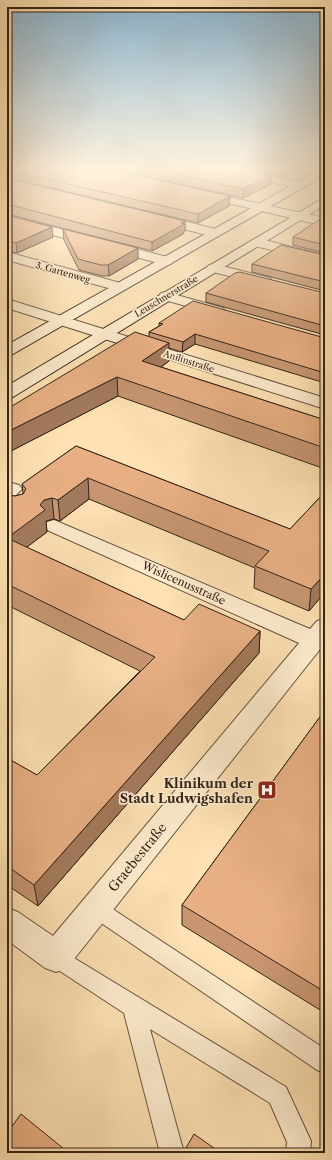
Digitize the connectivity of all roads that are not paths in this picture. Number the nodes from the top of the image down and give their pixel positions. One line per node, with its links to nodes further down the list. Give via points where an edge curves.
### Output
1 (19, 222): 9 (street)
2 (171, 222): 5 (street)
3 (235, 222): 5 (street)
4 (288, 222): 6 (street, Leuschnerstraße)
5 (215, 233): 9 (street)
6 (256, 242): 8 (street); 10 (street, Leuschnerstraße)
7 (7, 256): 12 (street, 3. Gartenweg)
8 (325, 259)
9 (166, 261): 12 (street)
10 (214, 268): 11 (street); 13 (street, Leuschnerstraße)
11 (280, 285)
12 (119, 287): 16 (street)
13 (166, 296): 15 (street); 17 (street, Leuschnerstraße)
14 (7, 303): 16 (street, Anilinstraße)
15 (233, 316)
16 (61, 320): 17 (street, Anilinstraße); 18 (street)
17 (104, 334): 19 (street, Leuschnerstraße); 20 (street, Anilinstraße)
18 (7, 351)
19 (7, 393)
20 (325, 404)
21 (54, 526): 22 (street, Wislicenusstraße)
22 (320, 633): 23 (street, Graebestraße)
23 (95, 908): 25 (street, Graebestraße); 27 (lane)
24 (7, 922): 25 (street)
25 (56, 957): 26 (lane)
26 (133, 1007): 28 (lane); 29 (lane, via 278,1095 299,1141)
27 (325, 1062)
28 (172, 1153)
29 (298, 1153)

